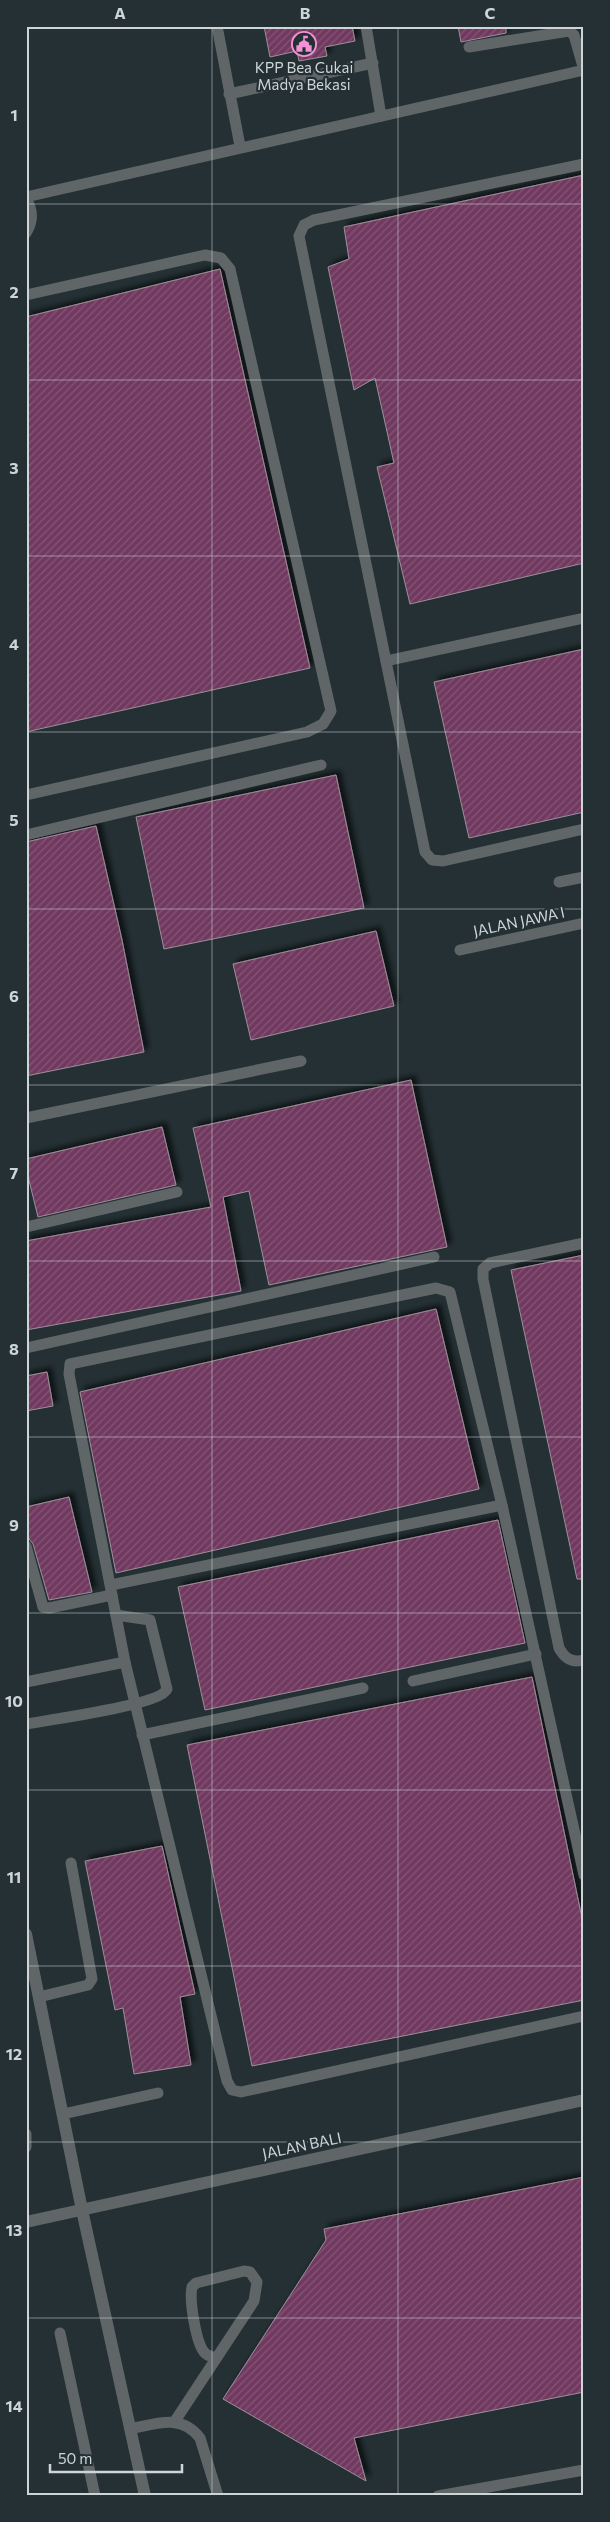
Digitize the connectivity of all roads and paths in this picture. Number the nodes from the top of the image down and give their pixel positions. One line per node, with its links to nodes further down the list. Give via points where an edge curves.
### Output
1 (217, 26): 6 (lane)
2 (366, 26): 4 (lane)
3 (469, 47): 5 (lane, via 569,31 574,36)
4 (374, 63): 6 (lane); 7 (lane)
5 (584, 70): 7 (lane)
6 (229, 94): 8 (lane)
7 (381, 116): 8 (lane)
8 (240, 146): 10 (lane)
9 (584, 164): 14 (lane, via 314,220 304,225 299,236)
10 (26, 198): 11 (lane, via 32,214)
11 (26, 233)
12 (26, 295): 16 (lane, via 205,255 221,258 230,269 331,711 324,724 307,732)
13 (584, 618): 14 (lane)
14 (386, 661): 17 (lane, via 425,852 432,860 443,862)
15 (322, 765): 18 (lane)
16 (26, 795)
17 (584, 829)
18 (26, 836)
19 (584, 877): 20 (lane)
20 (559, 882)
21 (584, 923): 22 (lane, JALAN JAWA I)
22 (460, 950)
23 (301, 1061): 24 (lane)
24 (26, 1118)
25 (177, 1192): 26 (lane)
26 (26, 1227)
27 (584, 1243): 35 (lane, via 490,1263 483,1269 559,1648 569,1660)
28 (434, 1257): 29 (lane)
29 (26, 1348)
30 (502, 1505): 32 (lane); 32 (lane, via 453,1296 445,1289 436,1288 82,1360 70,1364 69,1374); 34 (lane)
31 (26, 1546): 32 (lane, via 43,1607)
32 (111, 1590): 33 (lane)
33 (116, 1616): 36 (lane); 40 (lane, via 150,1620 167,1689 162,1696)
34 (536, 1654): 37 (lane); 44 (lane)
35 (584, 1660)
36 (125, 1662): 38 (lane); 40 (lane)
37 (413, 1681)
38 (26, 1682)
39 (363, 1688): 42 (lane)
40 (135, 1704): 41 (lane); 42 (lane)
41 (26, 1724)
42 (142, 1735): 47 (lane, via 227,2081 232,2090 241,2092)
43 (71, 1863): 46 (lane, via 92,1979 88,1985)
44 (584, 1875)
45 (26, 1934): 46 (street)
46 (39, 1997): 50 (street)
47 (584, 2016)
48 (158, 2093): 50 (lane)
49 (584, 2100): 53 (street, JALAN BALI)
50 (63, 2114): 53 (street)
51 (26, 2134): 52 (lane)
52 (26, 2147)
53 (82, 2210): 54 (street, JALAN BALI); 58 (street)
54 (26, 2222)
55 (60, 2333): 60 (lane)
56 (215, 2358): 56 (lane, via 201,2347 193,2312 192,2287 196,2283 250,2272 257,2282 254,2301); 57 (lane)
57 (175, 2421): 58 (lane); 62 (lane, via 200,2438)
58 (130, 2429): 61 (street)
59 (584, 2470): 63 (lane)
60 (95, 2496)
61 (144, 2496)
62 (218, 2496)
63 (438, 2496)

